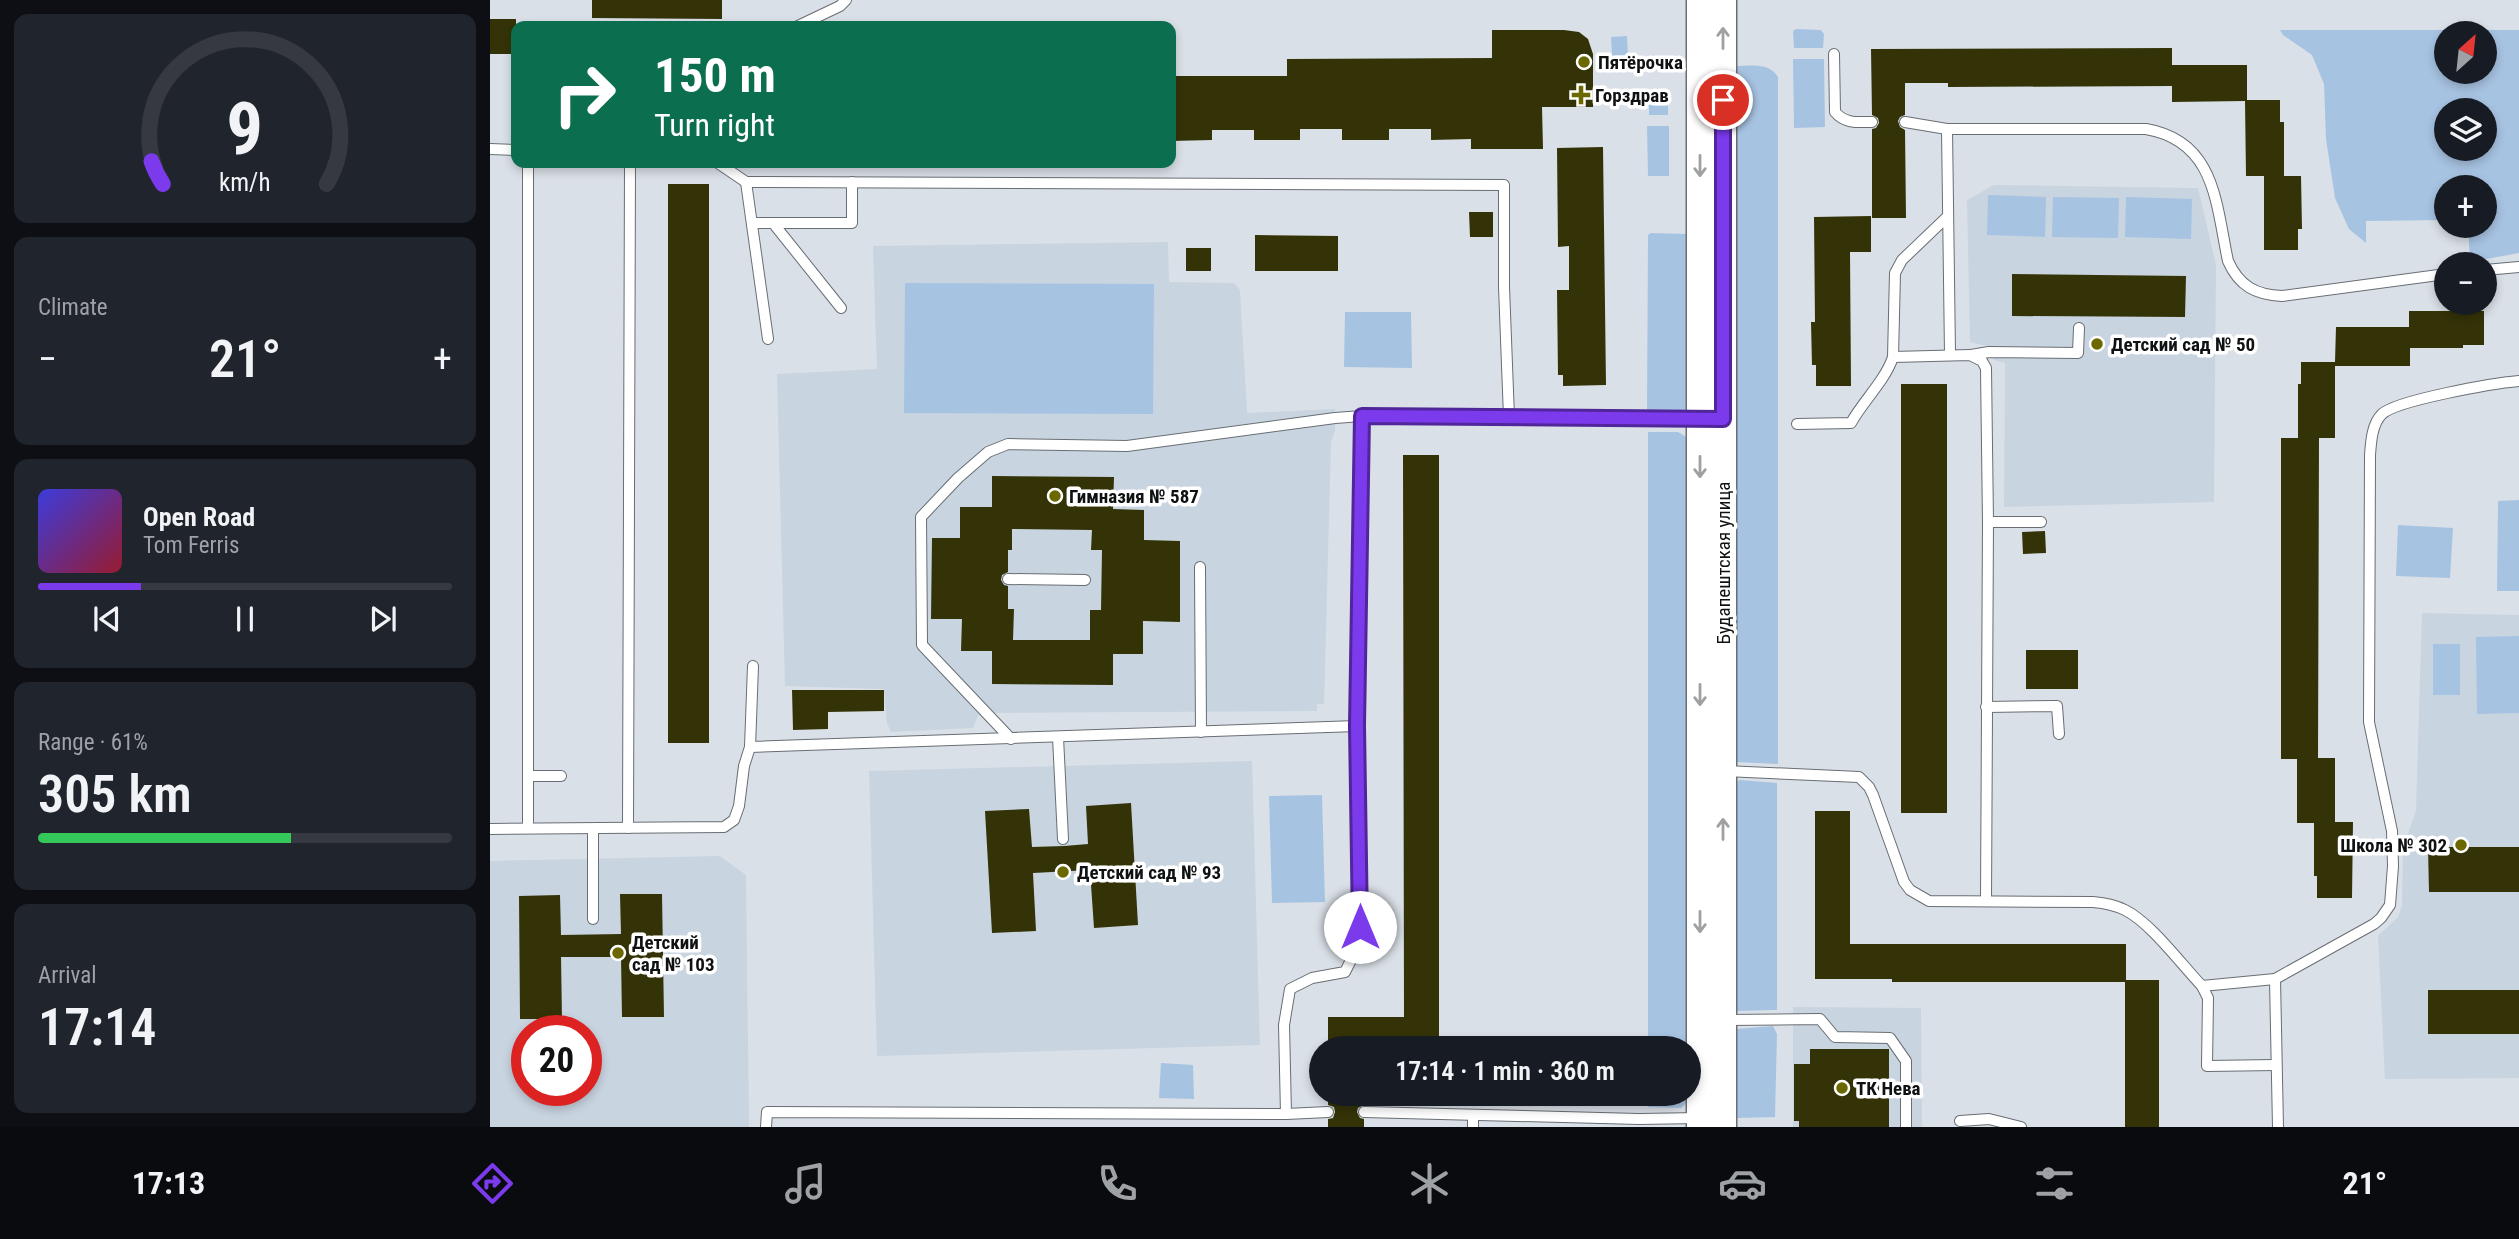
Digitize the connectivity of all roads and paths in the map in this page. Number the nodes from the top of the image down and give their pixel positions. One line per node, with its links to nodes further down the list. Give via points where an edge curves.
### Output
1 (846, 0): 4 (lane)
2 (1700, 0): 31 (street, Будапештская улица, one-way to 31)
3 (1723, 0): 31 (street, Будапештская улица, one-way to 3)
4 (808, 21)
5 (1834, 54): 6 (lane, via 1835,113 1849,122)
6 (1872, 122)
7 (1905, 122): 8 (lane)
8 (1947, 129): 16 (lane); 21 (lane, via 2146,129 2173,136 2193,151 2211,183 2232,271 2260,294 2283,296)
9 (490, 149): 10 (lane)
10 (511, 150)
11 (528, 168): 47 (lane)
12 (630, 168): 50 (lane)
13 (725, 168): 14 (lane)
14 (746, 182): 15 (lane); 17 (lane)
15 (852, 182): 18 (lane, via 852,223); 30 (lane, via 1504,185)
16 (1948, 216): 25 (lane); 27 (lane, via 1902,260 1895,273)
17 (753, 223): 18 (lane); 24 (lane)
18 (773, 223): 22 (lane)
19 (2519, 267): 20 (lane)
20 (2497, 269)
21 (2434, 276)
22 (841, 308)
23 (2079, 328): 26 (lane, via 2078,353)
24 (768, 339)
25 (1950, 354): 26 (lane); 27 (lane)
26 (1970, 355): 34 (lane, via 1986,368)
27 (1893, 357): 32 (lane, via 1851,423)
28 (2519, 381): 56 (lane, via 2438,395 2388,409 2379,416 2370,455 2369,722 2392,831 2390,905 2374,924)
29 (1362, 416): 30 (lane); 40 (lane); 44 (lane, via 1127,446 1008,444 988,452 958,478 921,517 926,578 922,645)
30 (1509, 417): 31 (lane)
31 (1711, 419): 46 (street, Будапештская улица)
32 (1797, 424)
33 (2041, 522): 34 (lane)
34 (1988, 523): 39 (lane)
35 (1200, 567): 41 (lane)
36 (1008, 579): 37 (lane)
37 (1085, 579)
38 (753, 666): 45 (lane)
39 (1986, 707): 42 (lane, via 2057,706); 54 (lane)
40 (1357, 726): 41 (lane); 62 (lane, via 1360,927 1345,972 1312,978 1290,989 1284,1025)
41 (1201, 732): 43 (lane)
42 (2059, 734)
43 (1058, 737): 44 (lane); 53 (lane)
44 (1011, 739): 45 (lane)
45 (750, 747): 50 (lane, via 739,806 734,820 724,827)
46 (1711, 771): 54 (lane, via 1859,777 1873,795 1910,890 1929,901); 58 (street, Будапештская улица)
47 (528, 776): 48 (lane); 49 (lane)
48 (561, 776)
49 (528, 828): 51 (lane); 52 (lane)
50 (628, 828): 51 (lane)
51 (593, 829): 55 (lane)
52 (490, 830)
53 (1063, 839)
54 (1986, 901): 57 (lane, via 2093,902 2122,908 2143,923)
55 (593, 919)
56 (2275, 979): 57 (lane); 59 (lane)
57 (2202, 986): 59 (lane, via 2208,998 2207,1066)
58 (1711, 1020): 66 (street, Будапештская улица); 69 (lane, via 1820,1019 1835,1037 1890,1038 1906,1061)
59 (2276, 1065): 71 (lane)
60 (1328, 1112): 62 (lane)
61 (1364, 1112): 63 (lane)
62 (1286, 1114): 67 (lane, via 767,1112)
63 (1474, 1115): 66 (lane); 68 (lane)
64 (1960, 1121): 65 (lane)
65 (1989, 1123): 70 (lane)
66 (1708, 1124)
67 (766, 1127)
68 (1473, 1127)
69 (1906, 1127)
70 (2021, 1127)
71 (2278, 1127)

